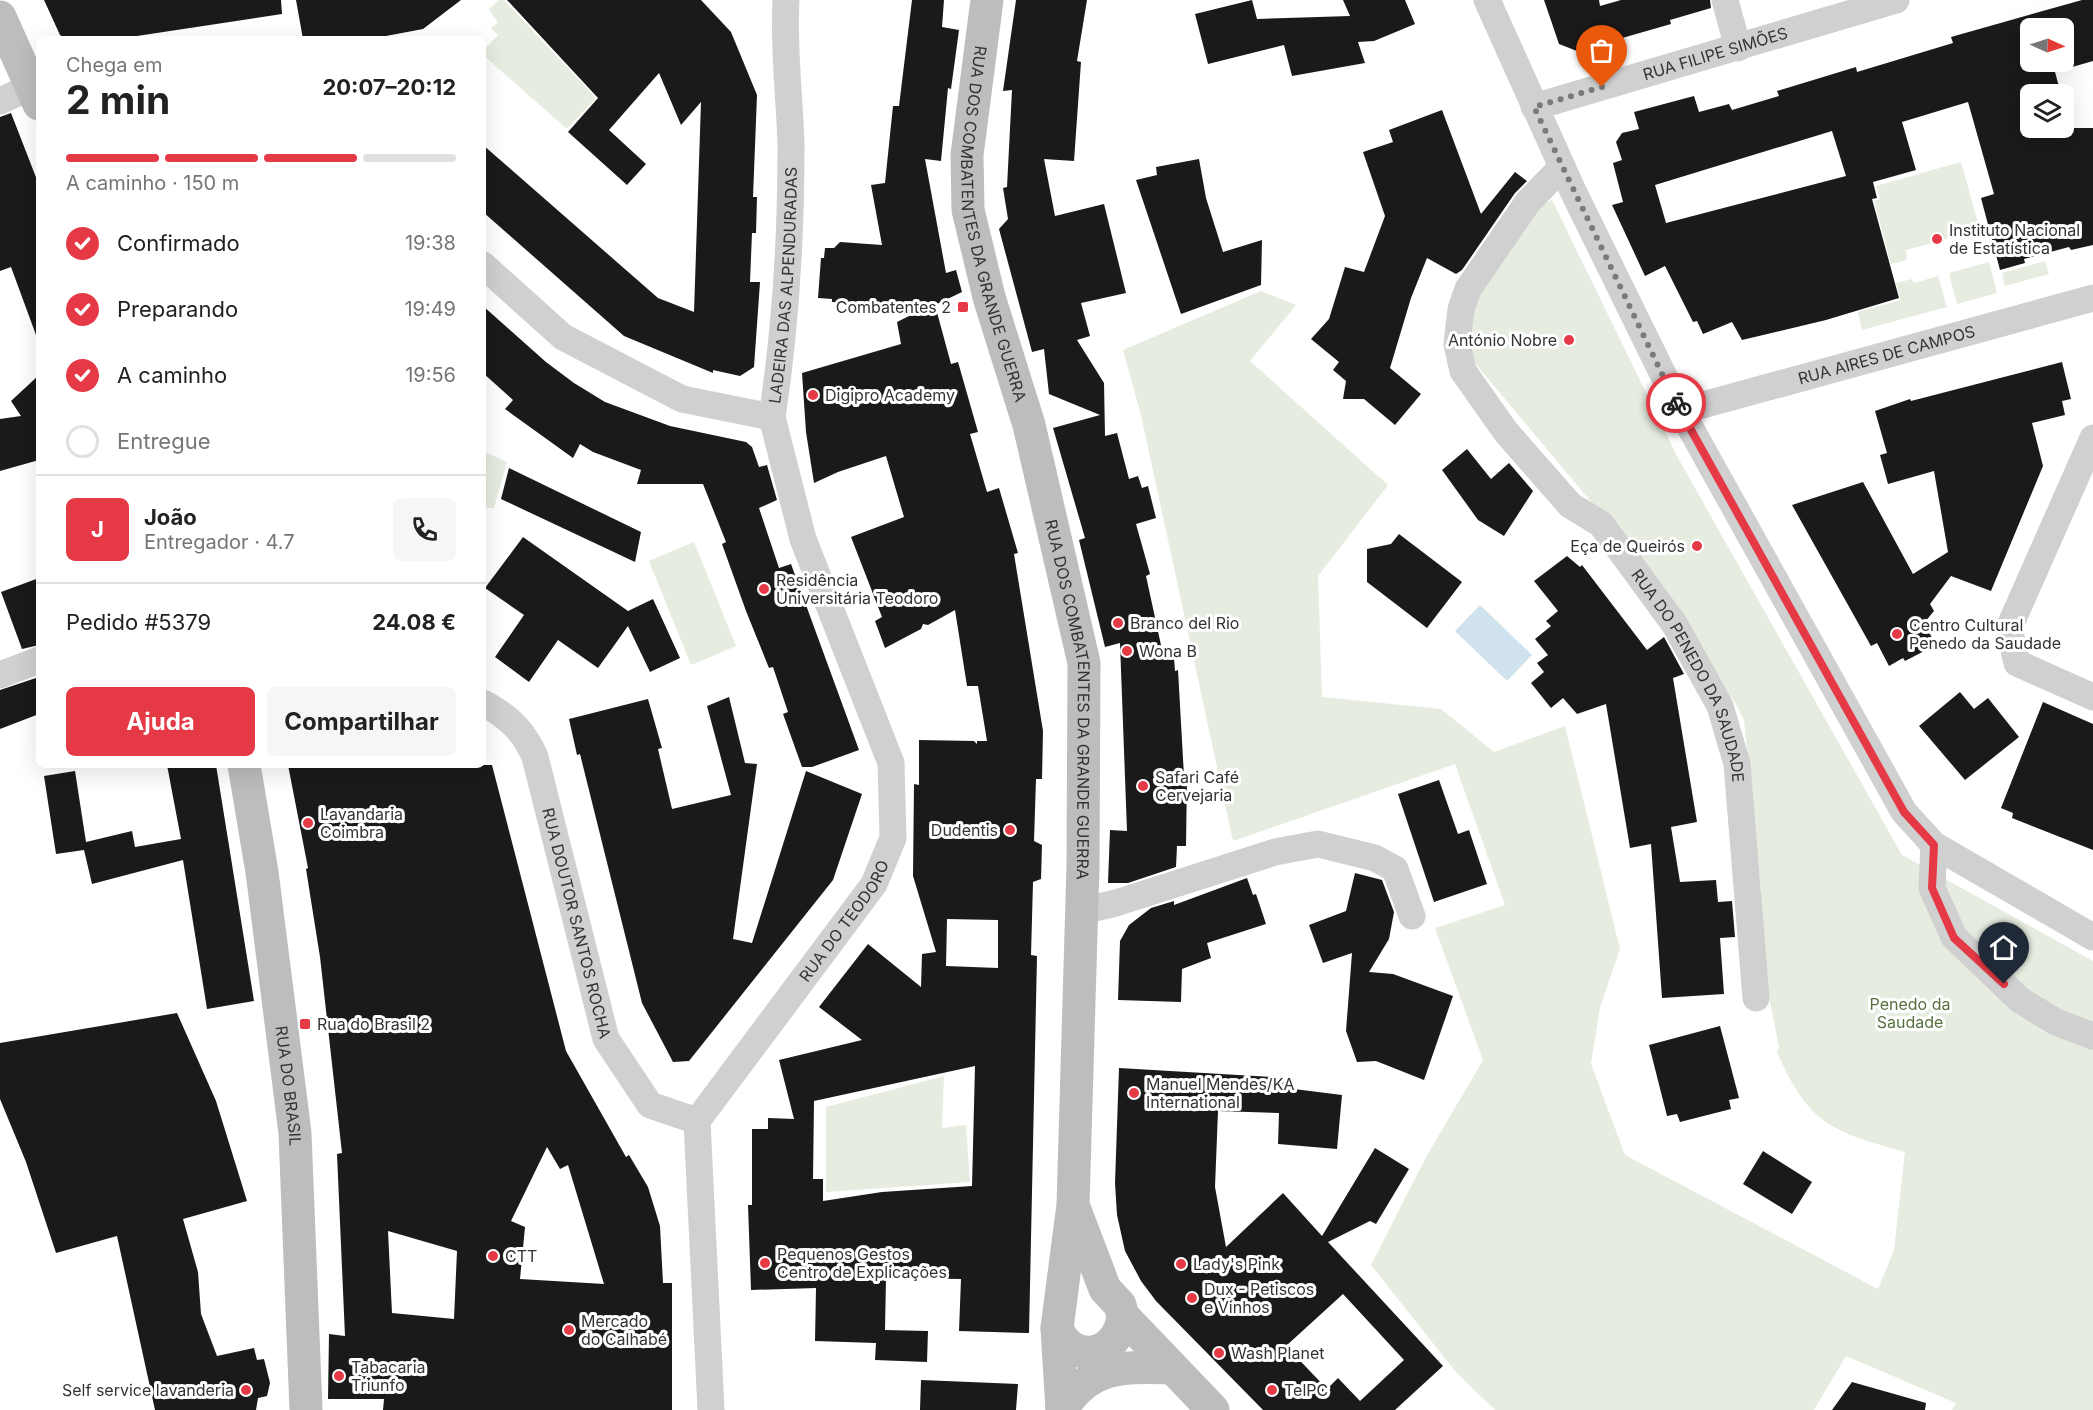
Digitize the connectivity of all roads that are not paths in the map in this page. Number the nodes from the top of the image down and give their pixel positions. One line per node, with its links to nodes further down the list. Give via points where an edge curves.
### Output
1 (786, 0): 15 (street, LADEIRA DAS ALPENDURADAS, via 790,260 784,339)
2 (987, 0): 23 (main road, RUA DOS COMBATENTES DA GRANDE GUERRA, via 968,144 966,192 989,297 1029,424 1084,663)
3 (1487, 0): 10 (street)
4 (1725, 0): 7 (street)
5 (1896, 0): 7 (street, RUA FILIPE SIMÕES)
6 (0, 16): 8 (main road)
7 (1738, 48): 10 (street, RUA FILIPE SIMÕES)
8 (36, 91): 9 (street)
9 (0, 101)
10 (1534, 107): 11 (street)
11 (1562, 166): 14 (street); 26 (street, RUA DO PENEDO DA SAUDADE, via 1528,202 1468,289 1457,344 1463,371 1506,432 1570,505 1601,524 1676,625 1720,706 1737,764)
12 (486, 268): 15 (street, LADEIRA DAS ALPENDURADAS, via 563,337 682,399)
13 (2093, 298): 14 (street, RUA AIRES DE CAMPOS)
14 (1680, 411): 22 (street, via 1904,812)
15 (772, 417): 28 (street, RUA DO TEODORO, via 803,539 891,763 893,838 874,884)
16 (2093, 438): 19 (street, via 2009,628 2017,663)
17 (36, 661): 18 (street)
18 (0, 675)
19 (2093, 697)
20 (486, 705): 28 (street, RUA DOUTOR SANTOS ROCHA, via 512,721 526,737 535,757 606,1039 650,1105)
21 (245, 768): 35 (main road, RUA DO BRASIL, via 262,872 295,1133)
22 (1934, 845): 25 (street); 27 (street, via 1932,888 1954,938 2020,1000 2056,1022)
23 (1082, 910): 24 (street, via 1116,903 1275,852 1318,844 1365,855 1395,868); 29 (main road, RUA DOS COMBATENTES DA GRANDE GUERRA)
24 (1412, 916)
25 (2093, 937)
26 (1756, 998)
27 (2093, 1036)
28 (697, 1121): 36 (street)
29 (1073, 1205): 30 (main road); 31 (main road, RUA DOS COMBATENTES DA GRANDE GUERRA)
30 (1105, 1289): 31 (main road, via 1078,1287 1064,1297); 32 (main road, via 1120,1305)
31 (1058, 1316): 32 (main road, via 1065,1342 1095,1352 1114,1342); 34 (main road, RUA DOS COMBATENTES DA GRANDE GUERRA)
32 (1123, 1316): 33 (main road)
33 (1172, 1368): 34 (main road, via 1105,1371 1072,1393); 37 (main road)
34 (1062, 1409)
35 (306, 1410)
36 (711, 1410)
37 (1213, 1410)

